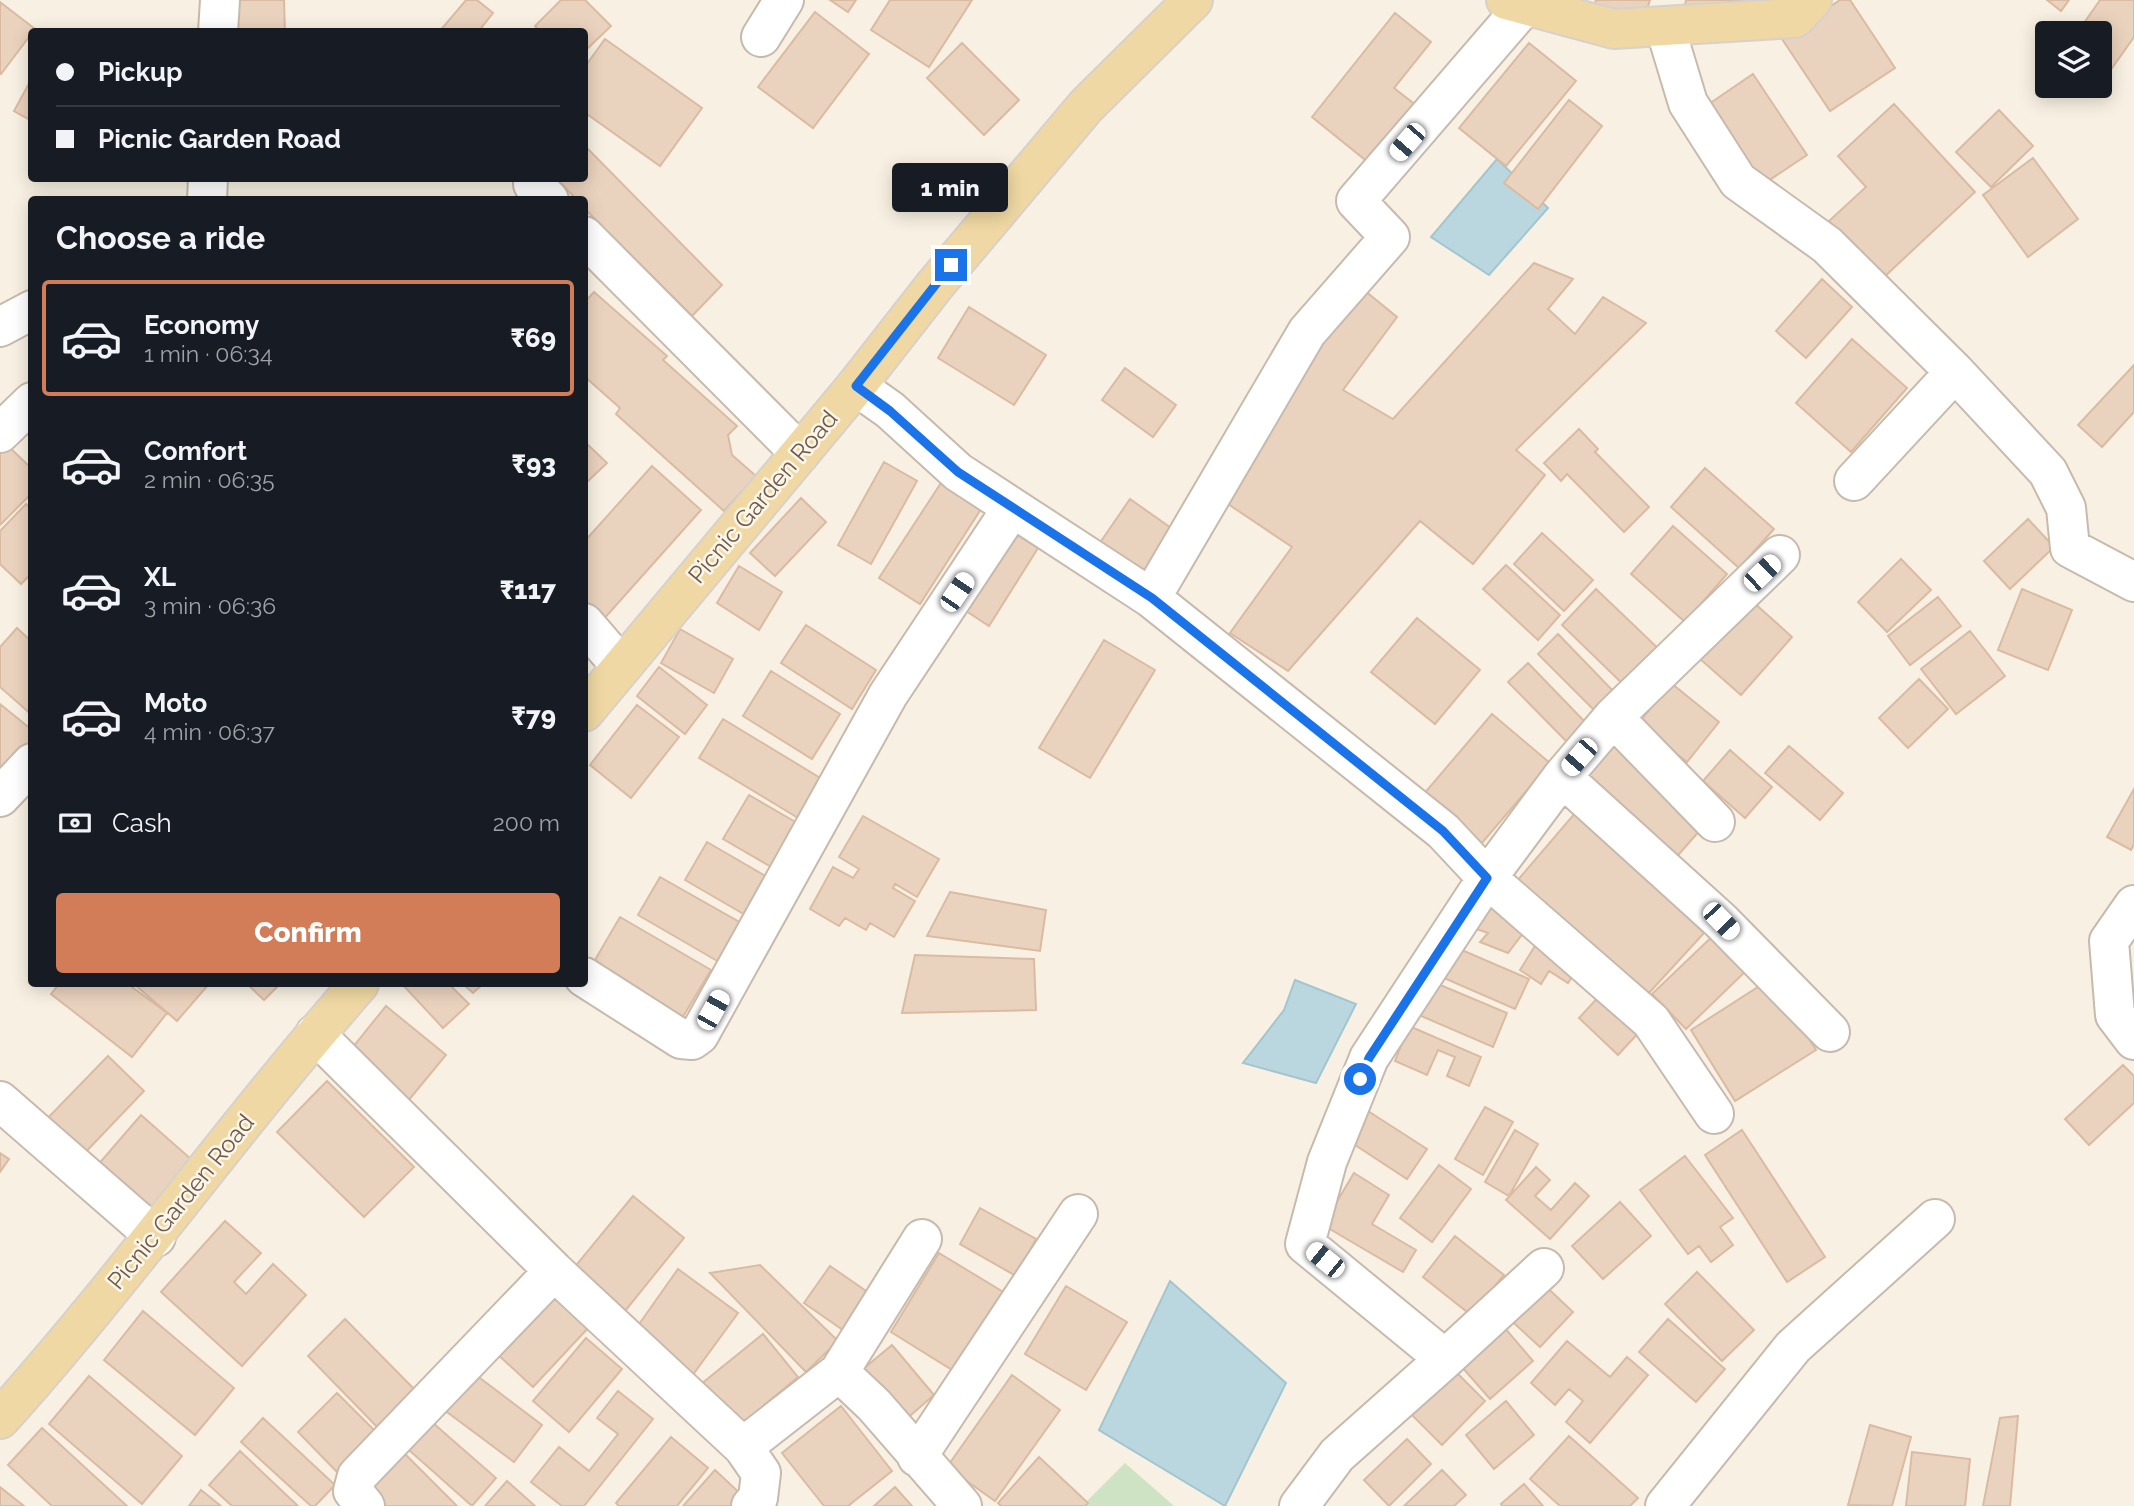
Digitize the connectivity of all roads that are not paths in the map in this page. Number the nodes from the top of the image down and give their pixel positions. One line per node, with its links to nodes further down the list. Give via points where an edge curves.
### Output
1 (220, 0): 7 (street)
2 (784, 0): 8 (street)
3 (1192, 0): 15 (main road, Picnic Garden Road, via 1086,106)
4 (1812, 0): 6 (main road, via 1795,18)
5 (1515, 3): 6 (main road, via 1614,29); 23 (street, via 1356,201 1390,237 1307,332)
6 (1665, 27): 14 (street, via 1688,103 1738,181 1827,245)
7 (218, 28)
8 (761, 37)
9 (533, 182): 10 (street)
10 (545, 196)
11 (588, 240): 18 (street)
12 (28, 312): 13 (street)
13 (0, 327)
14 (1955, 372): 19 (street); 22 (street, via 2048,472 2066,508 2070,548)
15 (856, 386): 18 (main road, Picnic Garden Road); 20 (street, via 958,472)
16 (28, 406): 17 (street)
17 (0, 433)
18 (800, 453): 25 (main road, Picnic Garden Road)
19 (1854, 481)
20 (1012, 508): 23 (street); 34 (street, via 888,695 699,1035 681,1039)
21 (1780, 555): 27 (street)
22 (2134, 582)
23 (1152, 598): 32 (street, via 1443,831)
24 (588, 628): 25 (street)
25 (621, 666): 26 (main road, Picnic Garden Road)
26 (588, 707)
27 (1613, 717): 29 (street); 31 (street)
28 (28, 767): 30 (street)
29 (1562, 776): 32 (street); 36 (street, via 1721,921)
30 (0, 797)
31 (1715, 822)
32 (1487, 878): 40 (street, via 1651,1021); 47 (street, via 1369,1058 1327,1162 1306,1244)
33 (2134, 905): 38 (street, via 2109,941 2115,1016)
34 (588, 980)
35 (356, 987): 37 (main road, Picnic Garden Road)
36 (1830, 1032)
37 (315, 1034): 43 (main road, Picnic Garden Road); 46 (street)
38 (2134, 1040)
39 (0, 1101): 43 (street)
40 (1714, 1114)
41 (1078, 1214): 51 (street)
42 (1935, 1219): 56 (street, via 1793,1347)
43 (156, 1237): 49 (main road, Picnic Garden Road)
44 (922, 1240): 48 (street)
45 (1544, 1268): 47 (street)
46 (554, 1271): 50 (street); 53 (street, via 356,1476 354,1491)
47 (1446, 1359): 52 (street, via 1337,1455)
48 (839, 1372): 50 (street); 51 (street)
49 (0, 1419)
50 (743, 1447): 54 (street, via 761,1473 758,1498)
51 (918, 1457): 55 (street)
52 (1305, 1503)
53 (365, 1506)
54 (751, 1506)
55 (962, 1506)
56 (1665, 1506)

